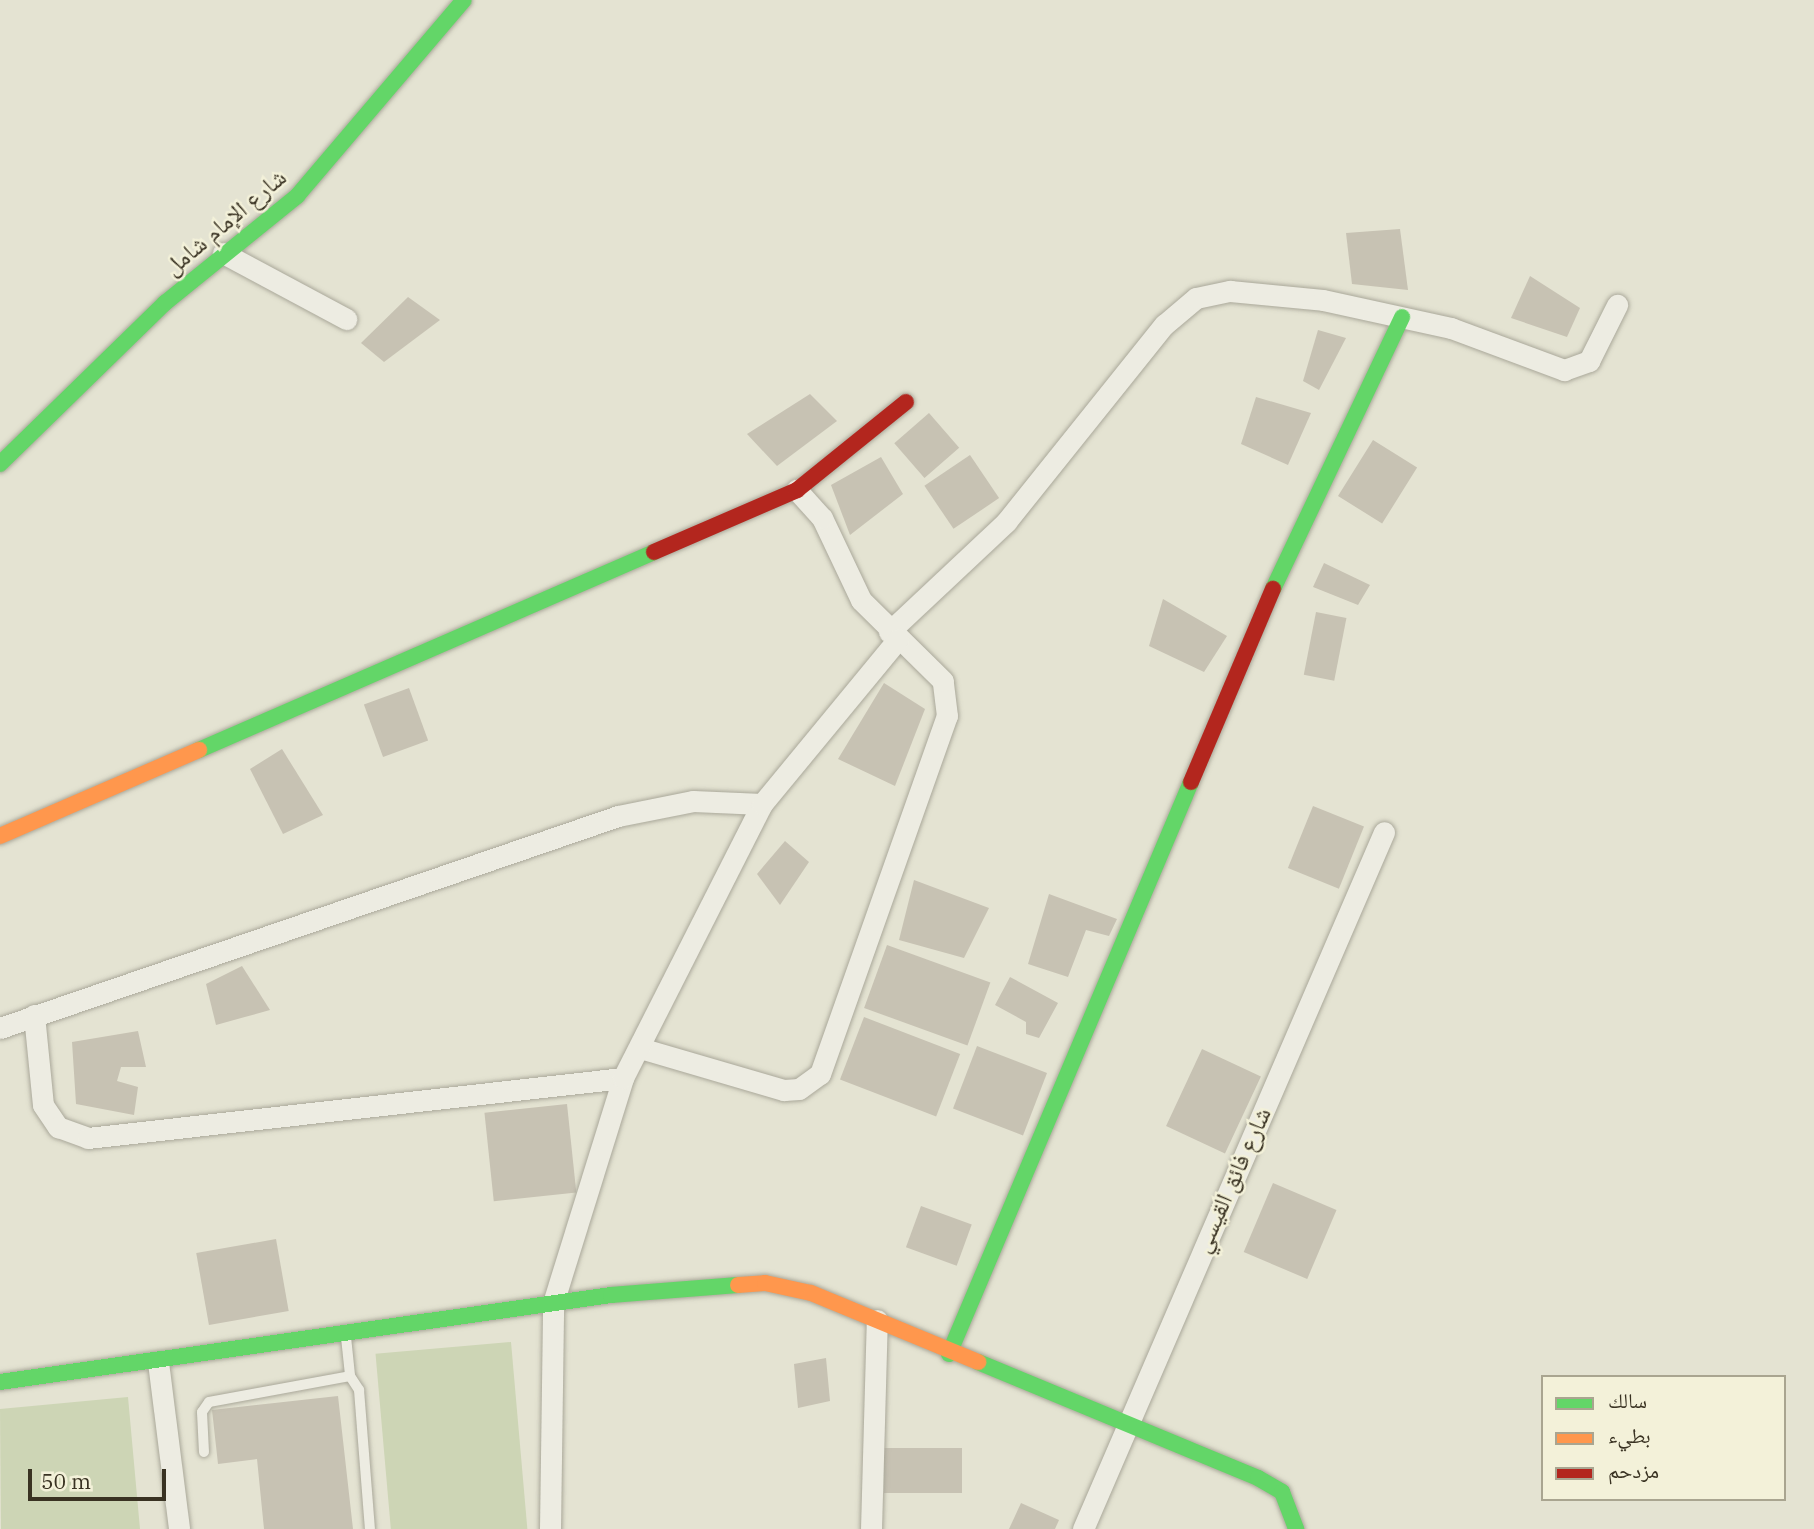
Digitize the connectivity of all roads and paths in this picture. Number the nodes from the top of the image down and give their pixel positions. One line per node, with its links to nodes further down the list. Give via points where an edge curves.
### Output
1 (464, 0): 2 (street, شارع الإمام شامل, via 297,196)
2 (223, 253): 5 (street); 7 (street, شارع الإمام شامل)
3 (1617, 305): 4 (street, via 1589,361 1564,370)
4 (1402, 317): 9 (street, via 1230,291 1181,305 1031,494); 20 (street, via 1306,511)
5 (346, 319)
6 (906, 402): 8 (street)
7 (0, 464)
8 (797, 490): 9 (street, via 822,518 852,584); 12 (street)
9 (893, 635): 10 (street); 15 (street, via 926,658 943,681 947,716 827,1065 810,1084 784,1090)
10 (762, 804): 13 (street, via 693,801 618,816); 15 (street)
11 (1384, 832): 24 (street, شارع فائق القيسي)
12 (0, 836)
13 (34, 1015): 14 (street); 16 (street, via 43,1105 58,1126 88,1138)
14 (0, 1028)
15 (640, 1048): 16 (street)
16 (623, 1078): 17 (street)
17 (553, 1303): 18 (street, via 765,1283); 19 (street); 28 (street)
18 (877, 1320): 20 (street); 29 (street)
19 (345, 1334): 21 (street); 22 (lane)
20 (950, 1354): 24 (street)
21 (158, 1362): 23 (street); 26 (street)
22 (350, 1376): 25 (lane, via 209,1402 202,1412); 27 (lane, via 359,1390)
23 (0, 1382)
24 (1126, 1423): 30 (street, شارع فائق القيسي); 31 (street, via 1282,1492)
25 (204, 1452)
26 (179, 1529)
27 (370, 1529)
28 (551, 1529)
29 (871, 1529)
30 (1083, 1529)
31 (1296, 1529)

